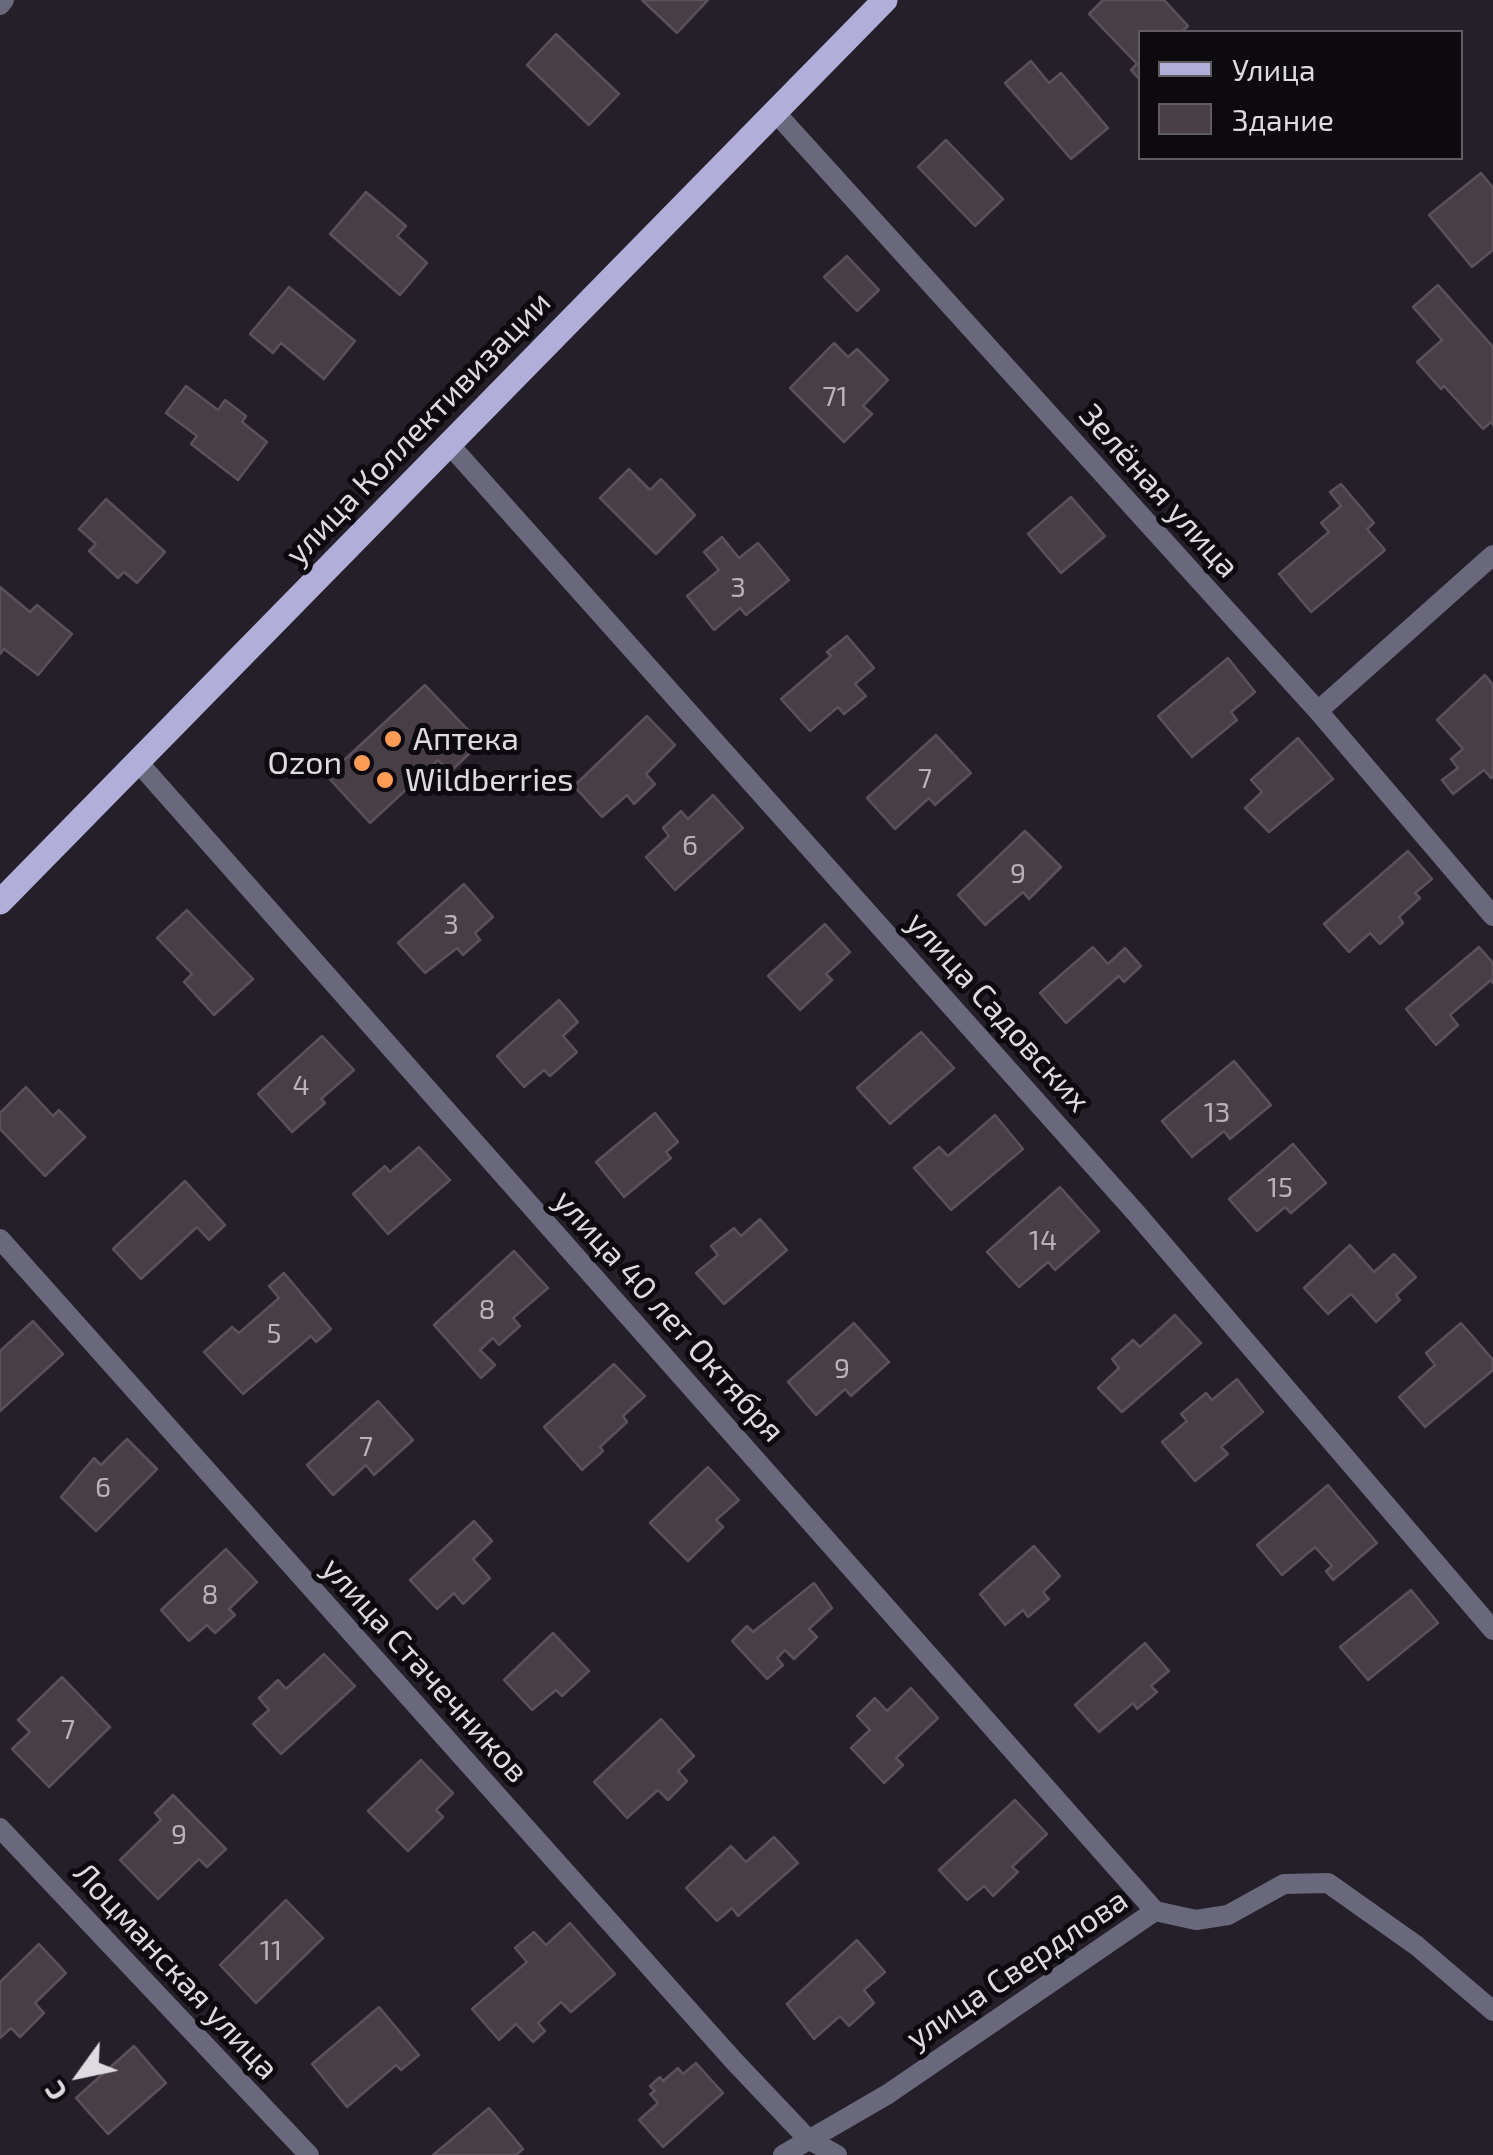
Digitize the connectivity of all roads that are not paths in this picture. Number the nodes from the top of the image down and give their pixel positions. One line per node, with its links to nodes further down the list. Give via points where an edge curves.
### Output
1 (885, 0): 2 (main road, улица Коллективизации)
2 (775, 112): 3 (main road, улица Коллективизации); 5 (street, Зелёная улица)
3 (448, 443): 6 (main road, улица Коллективизации); 10 (street, улица Садовских, via 1136,1212)
4 (1493, 555): 5 (street)
5 (1318, 712): 8 (street, Зелёная улица)
6 (137, 762): 7 (main road, улица Коллективизации); 12 (street, улица 40 лет Октября)
7 (0, 902)
8 (1493, 916)
9 (0, 1239): 14 (street, улица Стачечников)
10 (1493, 1630)
11 (0, 1828): 15 (street, Лоцманская улица)
12 (1155, 1911): 13 (street, улица Свердлова, via 1196,1920 1228,1915 1284,1884 1328,1883); 14 (street, улица Свердлова, via 888,2094)
13 (1493, 2011)
14 (808, 2139): 16 (street, улица Свердлова); 17 (street, улица Стачечников)
15 (309, 2155)
16 (783, 2155)
17 (837, 2155)

